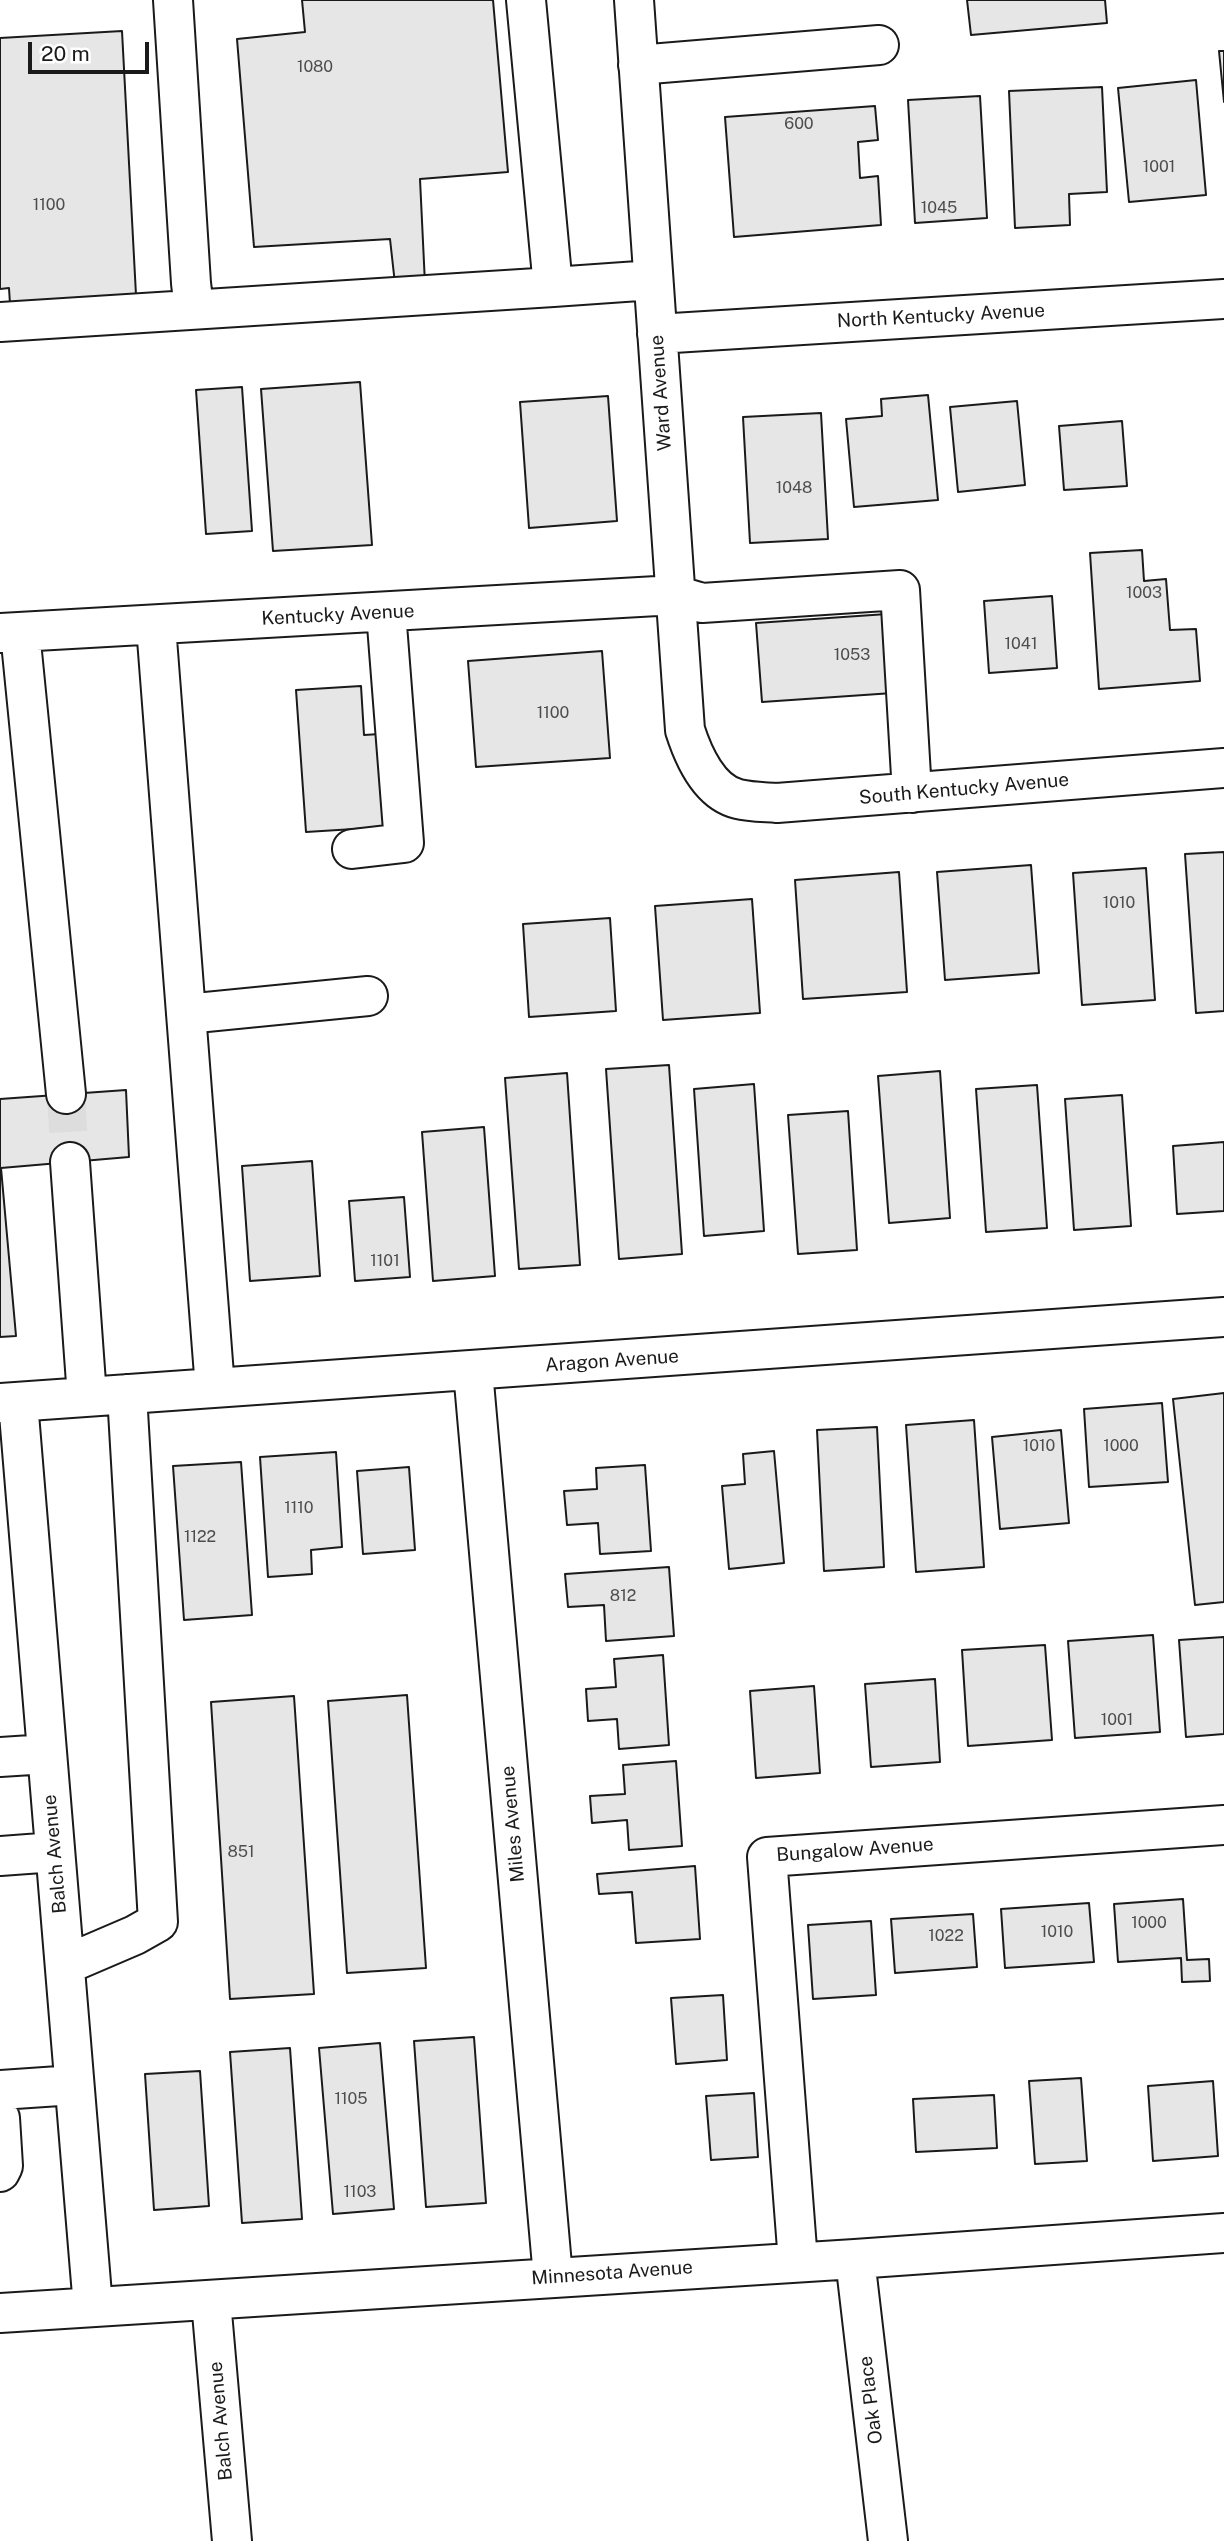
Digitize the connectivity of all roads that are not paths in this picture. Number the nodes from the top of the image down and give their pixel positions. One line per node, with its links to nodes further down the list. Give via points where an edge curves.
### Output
1 (173, 0): 9 (street)
2 (526, 0): 7 (street)
3 (634, 0): 5 (street, Ward Avenue)
4 (879, 45): 5 (street)
5 (638, 65): 6 (street, Ward Avenue)
6 (653, 280): 7 (street); 11 (street, Ward Avenue)
7 (553, 287): 9 (street)
8 (1224, 299): 11 (street, North Kentucky Avenue)
9 (194, 309): 10 (street)
10 (0, 322)
11 (657, 334): 12 (street, Ward Avenue)
12 (676, 595): 13 (street, Kentucky Avenue); 17 (street, Ward Avenue, via 685,730 692,755); 18 (street, Kentucky Avenue, via 702,603 900,590)
13 (386, 612): 14 (street, Kentucky Avenue); 19 (street, via 404,843)
14 (156, 626): 15 (street, Kentucky Avenue); 21 (street)
15 (10, 633): 22 (street)
16 (1224, 768): 18 (street, South Kentucky Avenue)
17 (710, 781): 18 (street, South Kentucky Avenue, via 734,799 777,803)
18 (912, 793)
19 (352, 849)
20 (368, 996): 21 (street)
21 (186, 1014): 26 (street)
22 (66, 1094)
23 (71, 1175): 28 (street)
24 (1224, 1317): 25 (street, Aragon Avenue)
25 (473, 1371): 26 (street, Aragon Avenue); 43 (street, Miles Avenue)
26 (215, 1388): 27 (street, Aragon Avenue)
27 (127, 1394): 28 (street, Aragon Avenue); 35 (street, via 158,1922)
28 (87, 1397): 29 (street, Aragon Avenue)
29 (9, 1402): 30 (street, Balch Avenue)
30 (47, 1754): 31 (street); 33 (street, Balch Avenue)
31 (0, 1757)
32 (1224, 1825): 42 (street, Bungalow Avenue, via 767,1857)
33 (55, 1852): 34 (street); 35 (street, Balch Avenue)
34 (0, 1856)
35 (65, 1965): 36 (street, Balch Avenue)
36 (74, 2085): 37 (street); 45 (street, Balch Avenue)
37 (0, 2090)
38 (0, 2118): 39 (street)
39 (0, 2172)
40 (1224, 2233): 41 (street, Minnesota Avenue)
41 (855, 2259): 42 (street, Minnesota Avenue); 48 (street, Oak Place)
42 (799, 2262): 43 (street, Minnesota Avenue)
43 (553, 2277): 44 (street, Minnesota Avenue)
44 (211, 2301): 45 (street, Minnesota Avenue); 47 (street, Balch Avenue)
45 (93, 2307): 46 (street, Minnesota Avenue)
46 (0, 2313)
47 (232, 2541)
48 (888, 2541)

